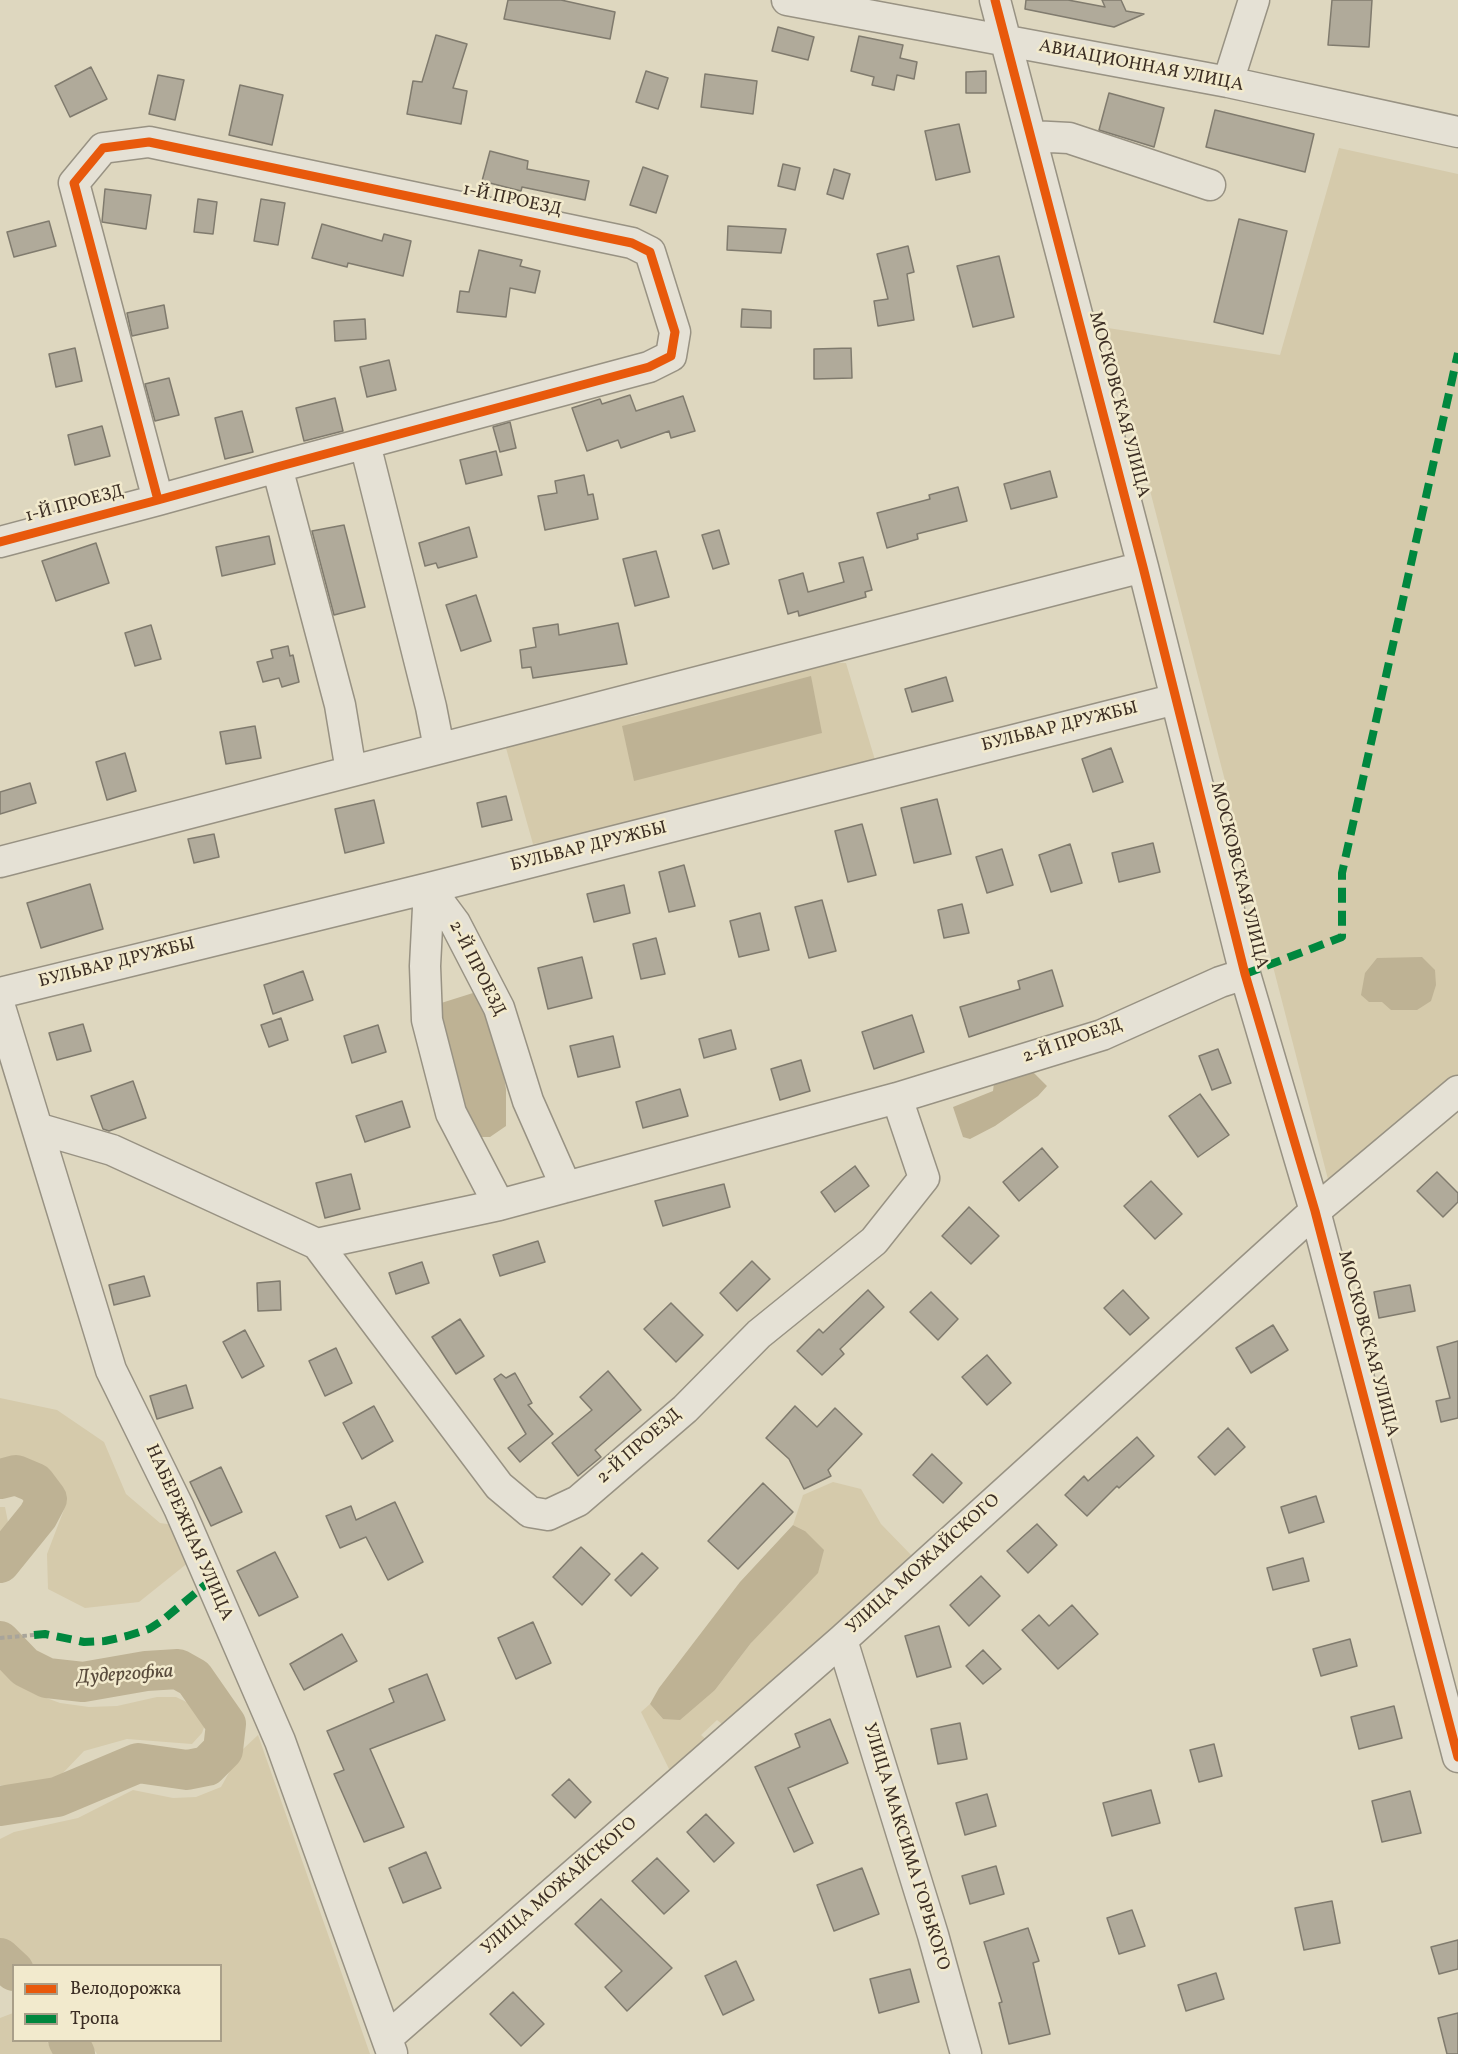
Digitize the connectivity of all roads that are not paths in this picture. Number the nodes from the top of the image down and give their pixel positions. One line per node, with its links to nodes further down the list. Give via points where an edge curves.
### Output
1 (788, 0): 4 (street, АВИАЦИОННАЯ УЛИЦА)
2 (995, 0): 4 (street, МОСКОВСКАЯ УЛИЦА)
3 (1254, 0): 5 (street)
4 (1006, 42): 5 (street, АВИАЦИОННАЯ УЛИЦА); 7 (street, МОСКОВСКАЯ УЛИЦА)
5 (1228, 82): 6 (street, АВИАЦИОННАЯ УЛИЦА)
6 (1458, 132)
7 (1031, 136): 8 (street, via 1069,138); 13 (street, МОСКОВСКАЯ УЛИЦА)
8 (1210, 185)
9 (365, 444): 10 (street, 1-Й ПРОЕЗД); 11 (street, 1-Й ПРОЕЗД, via 650,368 671,356 675,332 650,252 632,243 149,142 103,148 74,183); 15 (street)
10 (277, 467): 11 (street, 1-Й ПРОЕЗД); 16 (street, via 340,705)
11 (158, 500): 12 (street, 1-Й ПРОЕЗД)
12 (0, 542)
13 (1143, 567): 14 (street, МОСКОВСКАЯ УЛИЦА); 15 (street)
14 (1176, 699): 18 (street, БУЛЬВАР ДРУЖБЫ); 19 (street, МОСКОВСКАЯ УЛИЦА)
15 (439, 748): 16 (street)
16 (351, 771): 17 (street)
17 (0, 862)
18 (429, 888): 20 (street, БУЛЬВАР ДРУЖБЫ); 25 (street, 2-Й ПРОЕЗД, via 454,923 499,1008 528,1101); 26 (street, via 427,1020 452,1113)
19 (1245, 974): 23 (street, 2-Й ПРОЕЗД, via 1102,1035); 27 (street, МОСКОВСКАЯ УЛИЦА)
20 (0, 993)
21 (0, 1007): 24 (street, НАБЕРЕЖНАЯ УЛИЦА)
22 (1458, 1091): 27 (street, УЛИЦА МОЖАЙСКОГО)
23 (897, 1098): 25 (street, 2-Й ПРОЕЗД); 28 (street, 2-Й ПРОЕЗД, via 924,1178 874,1241 759,1334 685,1409 578,1501 548,1515 530,1512 499,1486)
24 (40, 1129): 28 (street, 2-Й ПРОЕЗД, via 112,1150); 31 (street, НАБЕРЕЖНАЯ УЛИЦА, via 111,1370 179,1508 280,1740)
25 (566, 1187): 26 (street, 2-Й ПРОЕЗД)
26 (499, 1205): 28 (street, 2-Й ПРОЕЗД)
27 (1315, 1211): 29 (street, УЛИЦА МОЖАЙСКОГО); 30 (street, МОСКОВСКАЯ УЛИЦА)
28 (317, 1244)
29 (842, 1640): 31 (street, УЛИЦА МОЖАЙСКОГО); 32 (street, УЛИЦА МАКСИМА ГОРЬКОГО)
30 (1458, 1757)
31 (390, 2045)
32 (966, 2054)

